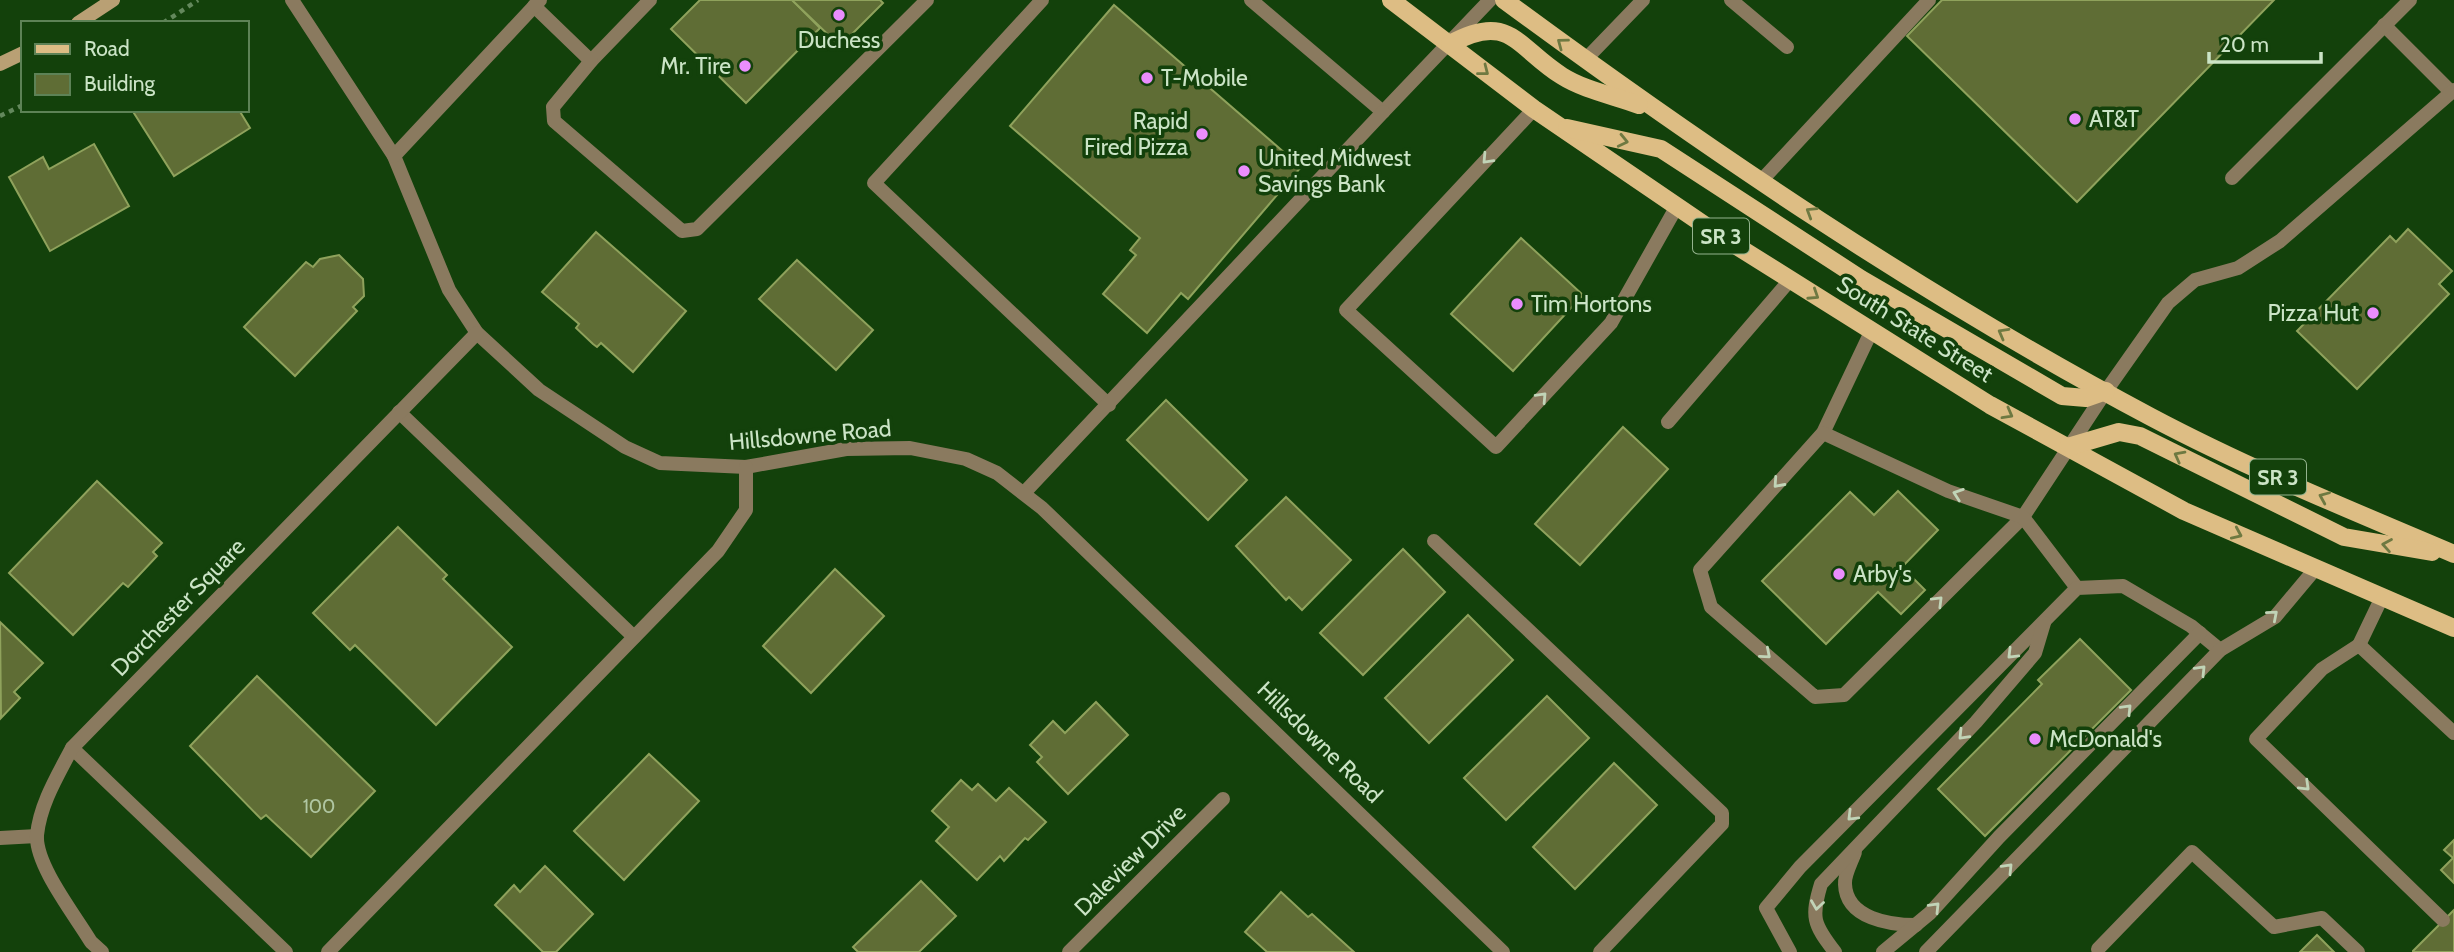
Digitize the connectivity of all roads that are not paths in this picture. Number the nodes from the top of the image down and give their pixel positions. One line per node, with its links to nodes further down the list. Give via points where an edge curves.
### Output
1 (113, 0): 15 (street)
2 (292, 0): 28 (street, Hillsdowne Road)
3 (650, 0): 21 (street)
4 (927, 0): 21 (street, via 697,229 689,231 682,231 554,121 553,107)
5 (1042, 0): 36 (street, via 874,183)
6 (1251, 0): 25 (street)
7 (1391, 0): 17 (main road, South State Street / SR 3)
8 (1490, 0): 17 (street)
9 (1504, 0): 20 (main road, South State Street / SR 3, one-way to 9)
10 (1643, 0): 20 (street)
11 (1731, 0): 18 (street)
12 (1929, 0): 30 (street)
13 (2410, 0): 16 (street)
14 (537, 3): 21 (street); 28 (street)
15 (81, 21)
16 (2384, 25): 23 (street); 29 (street)
17 (1450, 44): 24 (main road, South State Street / SR 3, one-way to 24); 25 (street); 26 (main road, via 1485,29 1502,31 1564,77)
18 (1787, 47)
19 (21, 54): 22 (street)
20 (1585, 60): 26 (main road, South State Street / SR 3)
21 (591, 61)
22 (0, 64)
23 (2453, 91): 35 (street, via 2280,241 2238,268 2195,280 2168,303)
24 (1534, 110): 27 (main road, South State Street / SR 3); 31 (street, one-way to 31, via 1346,310 1496,447 1611,323)
25 (1383, 113): 36 (street)
26 (1662, 114): 30 (main road, South State Street / SR 3)
27 (1557, 125): 31 (main road, South State Street / SR 3); 35 (main road, one-way to 35, via 1661,149 1861,279 2062,396 2087,398)
28 (394, 156): 34 (street, Hillsdowne Road, via 449,290)
29 (2232, 178)
30 (1761, 181): 35 (main road, South State Street / SR 3, one-way to 30, via 1970,314)
31 (1677, 206): 32 (main road, South State Street / SR 3)
32 (1790, 280): 33 (main road, South State Street / SR 3, one-way to 33); 38 (street)
33 (1871, 332): 39 (street); 40 (main road, South State Street / SR 3, one-way to 40)
34 (477, 333): 37 (street, Dorchester Square); 41 (street, Hillsdowne Road, via 539,390 625,447 660,463)
35 (2105, 391): 40 (street); 45 (main road, South State Street / SR 3, one-way to 35, via 2216,450)
36 (1109, 405): 42 (street)
37 (400, 412): 52 (street); 56 (street, Dorchester Square)
38 (1668, 422)
39 (1823, 433): 43 (street, one-way to 39, via 1948,491); 43 (street, one-way to 43, via 1700,570 1711,607 1815,697 1844,695)
40 (2067, 447): 43 (street); 45 (main road, one-way to 40, via 2344,537 2140,436 2119,432); 46 (main road, South State Street / SR 3, one-way to 46, via 2184,511)
41 (746, 467): 42 (street, Hillsdowne Road, via 846,449 910,448 966,459 997,473); 52 (street, via 746,510 718,551)
42 (1024, 493): 68 (street, Hillsdowne Road)
43 (2022, 517): 47 (street)
44 (1434, 541): 69 (street, via 1722,814 1722,824)
45 (2454, 555)
46 (2316, 569): 48 (main road, South State Street / SR 3); 54 (street, one-way to 46, via 2275,617)
47 (2077, 588): 49 (street); 51 (street, via 2123,586)
48 (2382, 597): 50 (main road, South State Street / SR 3); 53 (street)
49 (2044, 622): 60 (street, one-way to 60, via 2035,653); 70 (street, one-way to 70, via 1800,867 1766,908)
50 (2454, 628)
51 (2200, 634): 54 (street); 62 (street, one-way to 51)
52 (634, 637): 66 (street)
53 (2359, 645): 55 (street); 61 (street, one-way to 61, via 2322,669 2256,738)
54 (2220, 650): 73 (street, one-way to 54)
55 (2454, 733)
56 (72, 748): 58 (street, Dorchester Square, via 45,803); 65 (street)
57 (1223, 799): 67 (street, Daleview Drive)
58 (37, 836): 59 (street); 64 (street, Dorchester Square, via 43,864 91,942)
59 (0, 838)
60 (1857, 847): 62 (street, via 1845,884 1852,903 1867,916 1892,925); 71 (street, one-way to 71, via 1821,884 1813,911 1821,934)
61 (2443, 920)
62 (1916, 925): 72 (street)
63 (2098, 951): 74 (street, via 2192,852 2274,927 2322,918)
64 (102, 952)
65 (286, 952)
66 (328, 952)
67 (1069, 952)
68 (1503, 952)
69 (1600, 952)
70 (1790, 952)
71 (1835, 952)
72 (1883, 952)
73 (1926, 952)
74 (2358, 952)

